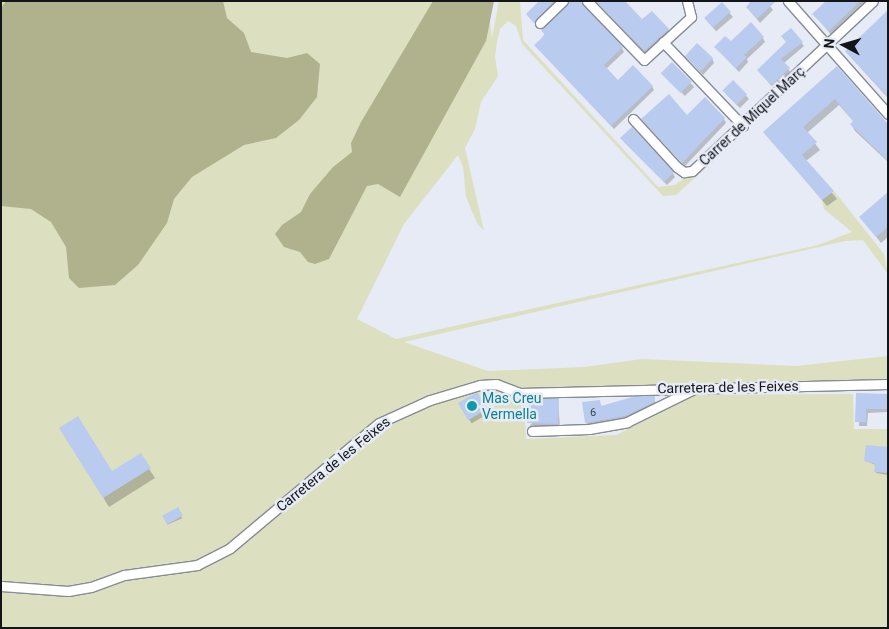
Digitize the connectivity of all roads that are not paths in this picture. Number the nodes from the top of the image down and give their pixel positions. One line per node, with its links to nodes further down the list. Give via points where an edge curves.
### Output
1 (563, 1): 6 (street)
2 (587, 1): 7 (street, via 641,59 647,58)
3 (687, 1): 7 (street, via 691,17)
4 (788, 1): 8 (street)
5 (873, 1): 8 (street, Carrer de Miquel Març)
6 (540, 23)
7 (664, 42): 11 (street)
8 (828, 46): 9 (street); 11 (street, Carrer de Miquel Març)
9 (888, 114)
10 (633, 120): 11 (street, Carrer de Miquel Març, via 684,172 692,171)
11 (743, 126)
12 (888, 384): 13 (street, Carretera de les Feixes)
13 (696, 387): 14 (street, via 627,422 590,429); 15 (street, Carretera de les Feixes, via 520,393 492,384 463,389 404,409 379,423 230,548 197,565 124,575 68,591)
14 (532, 431)
15 (1, 586)

